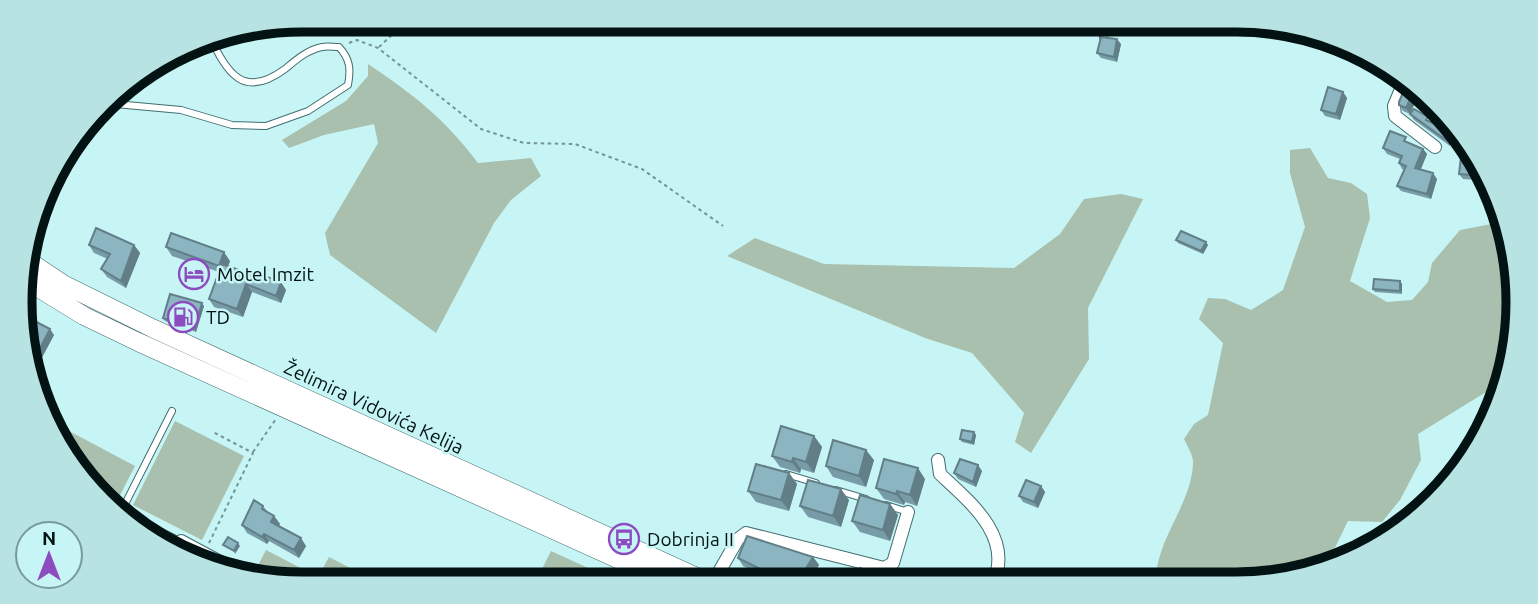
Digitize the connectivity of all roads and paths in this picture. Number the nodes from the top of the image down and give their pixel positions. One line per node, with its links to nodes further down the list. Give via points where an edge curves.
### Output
1 (395, 32): 6 (path)
2 (1105, 32): 3 (lane)
3 (1103, 37)
4 (214, 46): 5 (lane, via 241,81 254,84 268,80 304,54)
5 (339, 47): 6 (path, via 357,40); 8 (lane, via 351,71 348,85 308,111 266,126 233,125 181,110)
6 (378, 48): 10 (path, via 481,129 524,143 575,144 642,169)
7 (1402, 88): 9 (street, via 1395,117)
8 (118, 104)
9 (1435, 147)
10 (723, 226)
11 (34, 265): 27 (main road, Želimira Vidovića Kelija, via 143,324)
12 (32, 284): 26 (main road, Želimira Vidovića Kelija, via 138,342)
13 (172, 411): 21 (lane)
14 (277, 419): 16 (path)
15 (213, 432): 16 (path)
16 (253, 453): 24 (path)
17 (938, 460): 29 (street, via 940,474 994,532)
18 (775, 471): 19 (lane)
19 (868, 499)
20 (881, 504): 22 (lane)
21 (124, 505)
22 (908, 512): 28 (street, via 893,563 884,568 746,533)
23 (190, 549): 24 (street)
24 (204, 553): 25 (street)
25 (208, 555)
26 (646, 572)
27 (686, 572)
28 (719, 572)
29 (996, 572)

